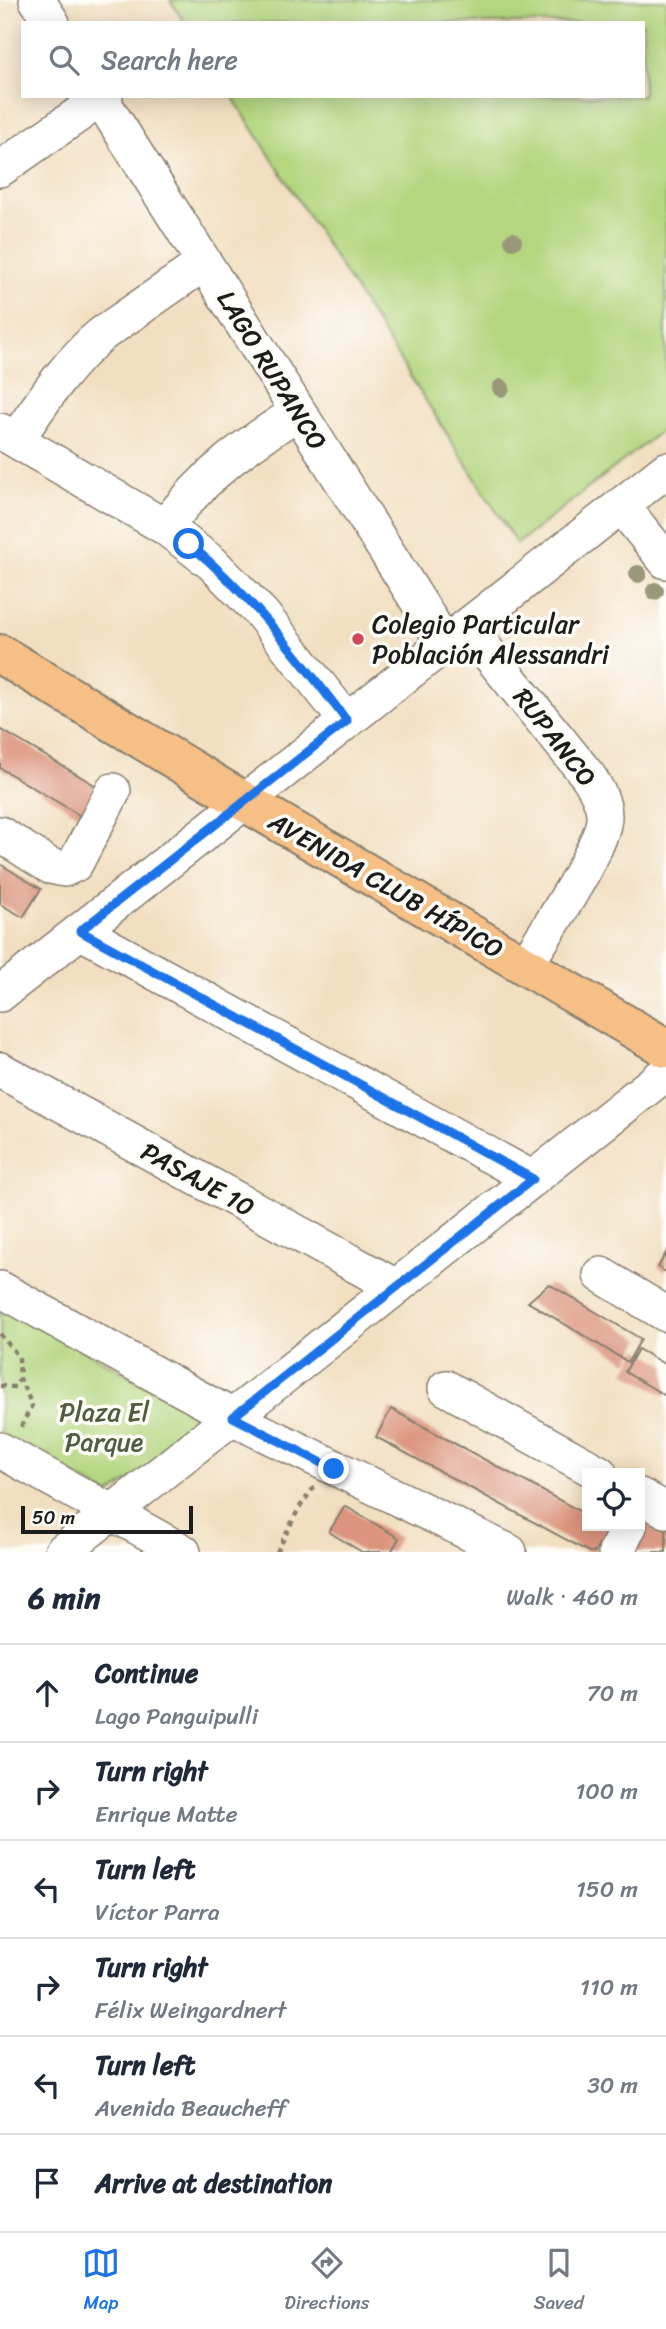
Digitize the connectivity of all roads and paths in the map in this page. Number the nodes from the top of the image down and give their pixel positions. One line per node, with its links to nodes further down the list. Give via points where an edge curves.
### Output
1 (37, 0): 2 (street)
2 (51, 21)
3 (100, 98): 5 (street)
4 (102, 98): 6 (street, LAGO RUPANCO)
5 (0, 169)
6 (204, 263): 7 (street, LAGO RUPANCO); 8 (street, via 87,346)
7 (298, 412): 11 (street, via 228,459); 13 (street, LAGO RUPANCO)
8 (8, 436): 11 (street)
9 (666, 470): 10 (street)
10 (621, 505): 12 (street); 13 (street)
11 (165, 527): 15 (street, via 236,585)
12 (666, 561)
13 (456, 636): 15 (street); 20 (street, RUPANCO, via 588,776 598,791 604,816 603,832 593,852)
14 (0, 654): 17 (main road, AVENIDA CLUB HÍPICO)
15 (347, 721): 17 (street)
16 (113, 791): 18 (street, via 75,864 64,869 50,866)
17 (244, 802): 19 (street); 20 (main road, AVENIDA CLUB HÍPICO)
18 (0, 834)
19 (80, 931): 21 (street); 25 (street)
20 (525, 966): 22 (main road, AVENIDA CLUB HÍPICO)
21 (0, 994)
22 (666, 1048)
23 (0, 1070): 27 (street, PASAJE 10)
24 (666, 1073): 25 (street)
25 (533, 1179): 27 (street)
26 (601, 1275): 29 (street)
27 (397, 1287): 34 (street)
28 (0, 1289): 34 (street)
29 (666, 1314)
30 (0, 1334): 31 (path, via 19,1357)
31 (19, 1379): 32 (path, via 15,1387); 35 (path, via 32,1405)
32 (0, 1386)
33 (446, 1388): 36 (street)
34 (233, 1417): 37 (street); 38 (street)
35 (3, 1451): 38 (street)
36 (591, 1468)
37 (334, 1469): 42 (path, via 299,1507); 43 (street)
38 (113, 1511): 40 (street); 41 (street)
39 (629, 1531): 44 (street)
40 (62, 1552)
41 (183, 1552)
42 (277, 1552)
43 (509, 1552)
44 (616, 1552)

